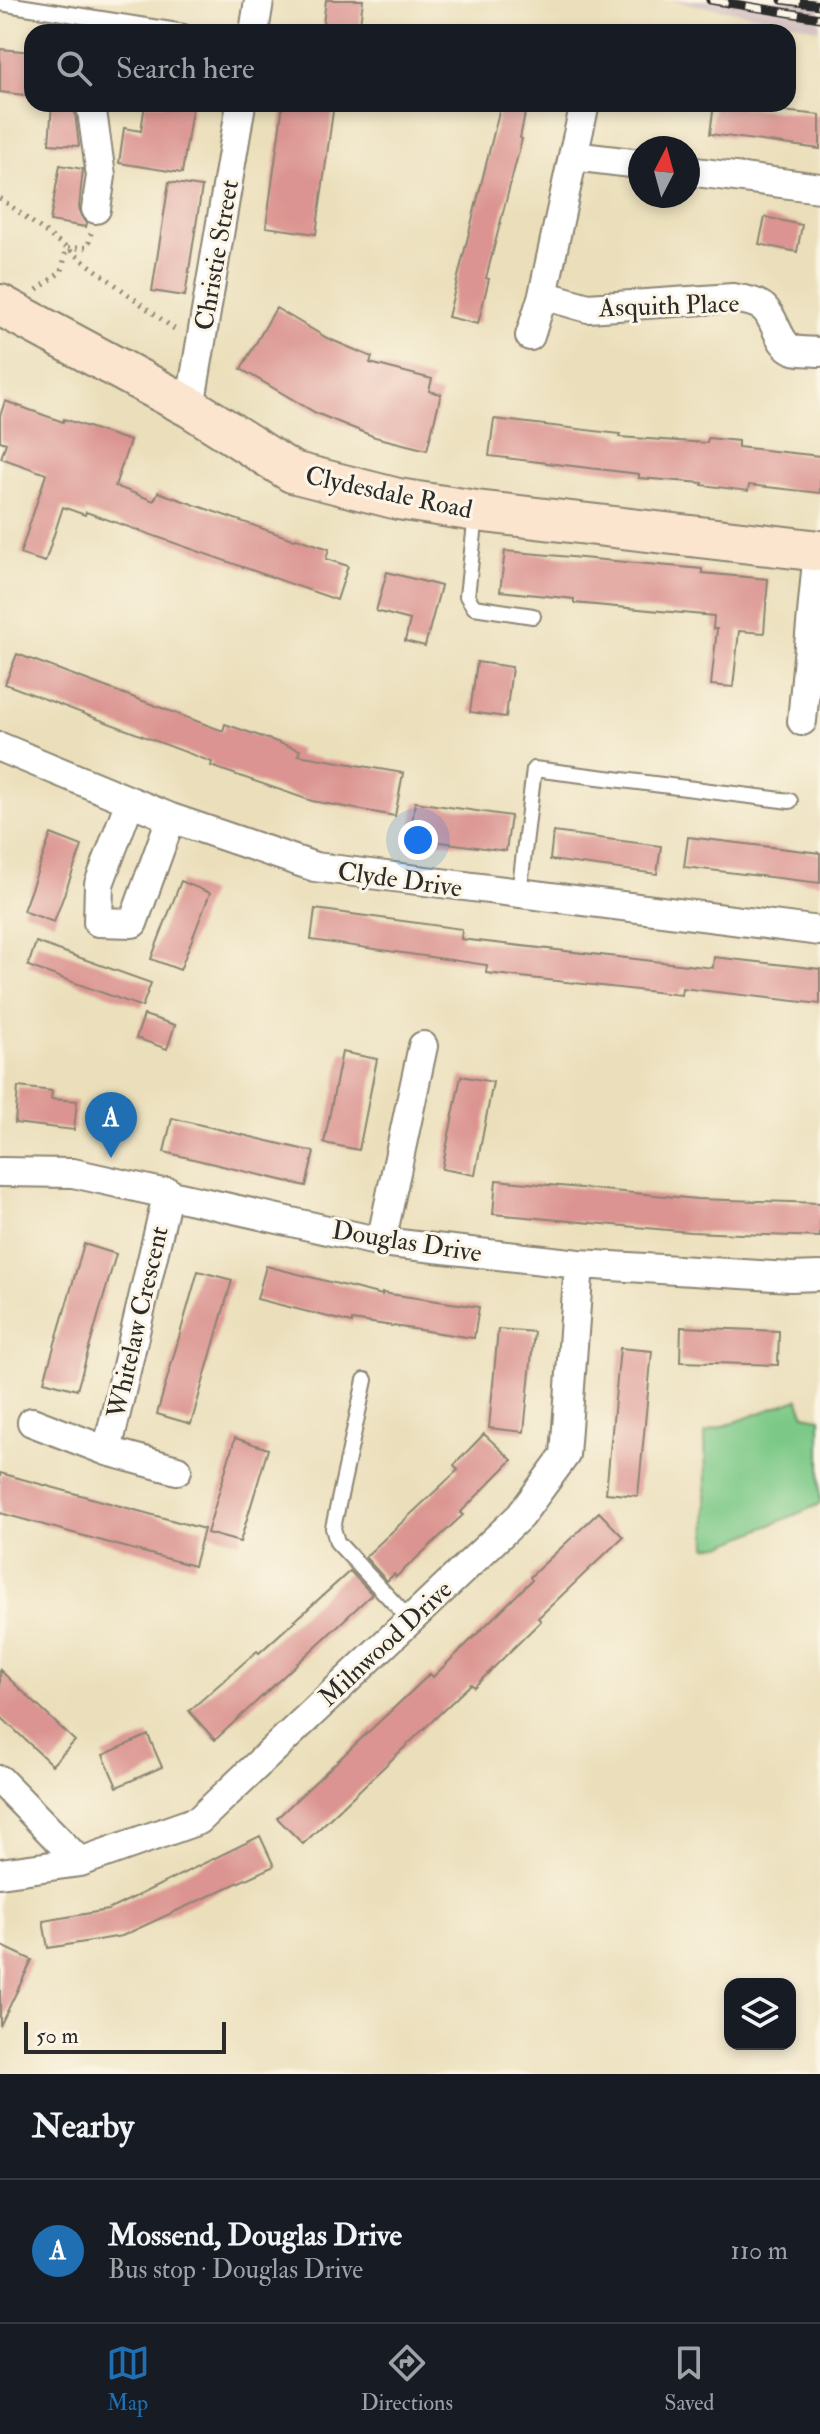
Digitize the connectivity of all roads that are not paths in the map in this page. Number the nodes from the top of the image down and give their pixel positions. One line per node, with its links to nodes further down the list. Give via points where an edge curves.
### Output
1 (259, 1): 4 (street)
2 (0, 3): 3 (lane)
3 (133, 24)
4 (255, 24)
5 (92, 112): 12 (street, via 101,176)
6 (240, 112): 17 (street, Christie Street)
7 (583, 112): 8 (street)
8 (573, 156): 9 (street); 13 (street)
9 (628, 163)
10 (700, 173): 11 (street)
11 (820, 188)
12 (96, 209)
13 (543, 295): 15 (street); 16 (street, Asquith Place, via 588,308 750,301 763,308 793,350)
14 (2, 307): 17 (main road, Clydesdale Road)
15 (530, 336)
16 (820, 352)
17 (190, 407): 18 (main road, Clydesdale Road, via 292,472 398,499)
18 (476, 511): 19 (main road, Clydesdale Road); 20 (lane, via 470,603)
19 (819, 550): 21 (street)
20 (533, 616)
21 (802, 721)
22 (0, 747): 23 (street, Clyde Drive)
23 (130, 801): 25 (street, Clyde Drive); 25 (street, via 99,884 98,922 133,923)
24 (790, 801): 26 (lane, via 534,769)
25 (171, 818): 26 (street, Clyde Drive, via 315,867)
26 (519, 894): 27 (street, Clyde Drive)
27 (820, 931)
28 (423, 1046): 31 (street)
29 (0, 1172): 30 (street, Douglas Drive, via 73,1173)
30 (168, 1192): 31 (street, Douglas Drive); 36 (street, Whitelaw Crescent)
31 (381, 1242): 32 (street, Douglas Drive)
32 (579, 1264): 33 (street, Douglas Drive); 38 (street, Milnwood Drive, via 565,1455 520,1516)
33 (820, 1276)
34 (365, 1380): 38 (lane, via 333,1528 337,1542)
35 (32, 1422): 36 (street, Whitelaw Crescent)
36 (107, 1451): 37 (street, Whitelaw Crescent)
37 (177, 1470)
38 (410, 1620): 40 (street, Milnwood Drive, via 199,1820)
39 (0, 1780): 40 (street)
40 (80, 1862): 41 (street, Milnwood Drive)
41 (4, 1876)

